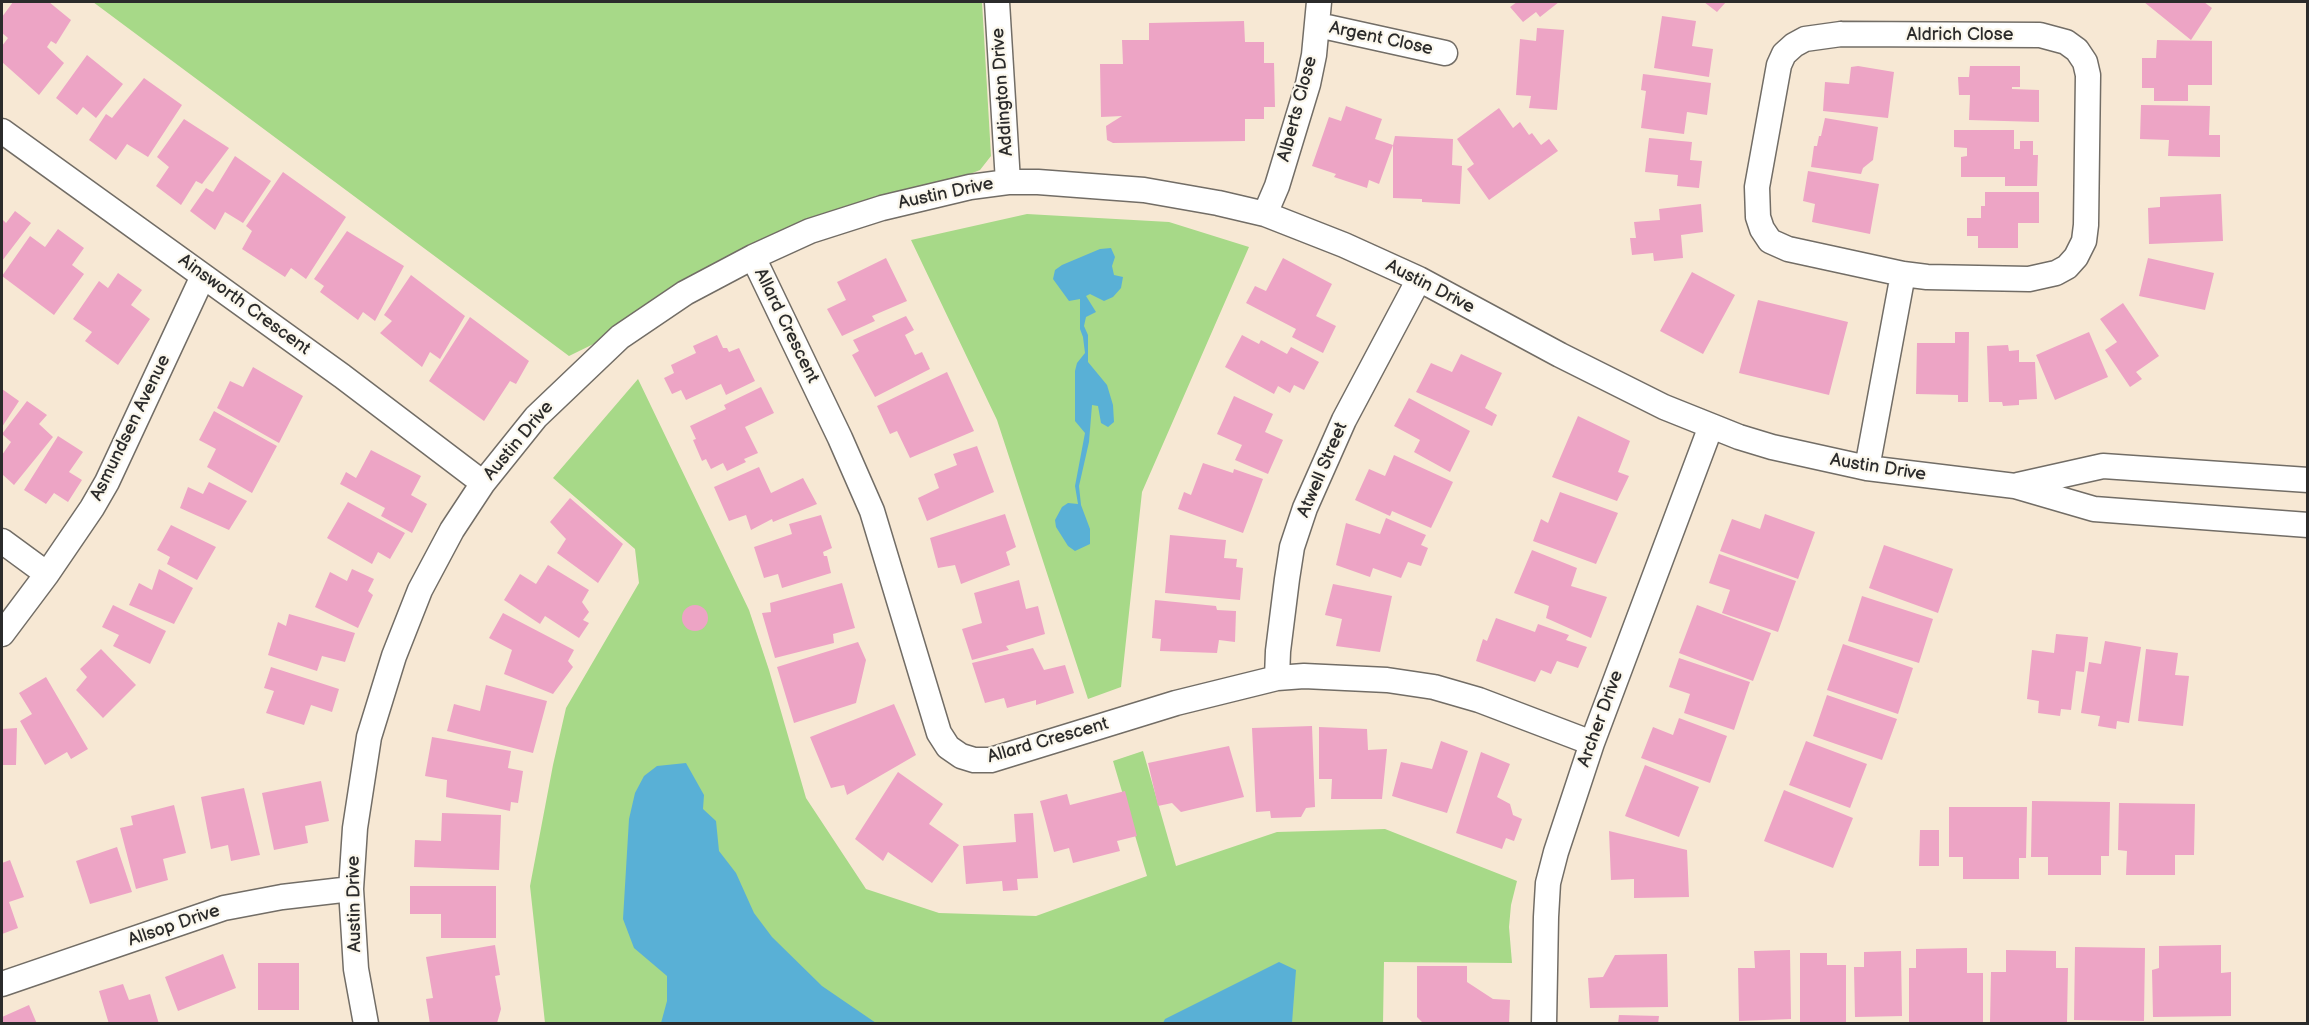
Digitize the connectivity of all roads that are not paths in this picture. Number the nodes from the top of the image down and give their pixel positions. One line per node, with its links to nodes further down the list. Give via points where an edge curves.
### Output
1 (997, 2): 6 (street, Addington Drive)
2 (1319, 2): 3 (street, Alberts Close)
3 (1318, 26): 4 (street, Argent Close); 7 (street, Alberts Close, via 1308,84)
4 (1445, 53)
5 (2, 131): 10 (street, Ainsworth Crescent)
6 (1008, 182): 7 (street, Austin Drive, via 1144,190); 8 (street, Austin Drive, via 970,187 858,215)
7 (1265, 214): 11 (street, Austin Drive)
8 (753, 257): 15 (street, Austin Drive, via 685,293 620,337 536,417); 21 (street, Allard Crescent, via 872,511 939,733 948,747 974,760 991,760 1176,703)
9 (1903, 274): 9 (street, Aldrich Close, via 1933,278 2040,278 2067,267 2076,257 2086,225 2088,75 2077,50 2066,42 2040,35 1841,34 1805,39 1784,54 1757,187 1756,204 1762,229 1770,241 1788,249); 13 (street)
10 (203, 276): 15 (street, Ainsworth Crescent); 19 (street, Asmundsen Avenue, via 107,482)
11 (1419, 279): 12 (street, Austin Drive, via 1560,355); 21 (street, Atwell Street, via 1344,420 1305,508 1288,568)
12 (1711, 426): 13 (street, Austin Drive, via 1772,447); 22 (street, Archer Drive)
13 (1867, 468): 16 (street, Austin Drive)
14 (2307, 480): 16 (street, Austin Drive, via 2103,466)
15 (483, 483): 23 (street, Austin Drive, via 420,590 394,656 369,737 355,828)
16 (2015, 486): 17 (street, Austin Drive, via 2094,509)
17 (2307, 525)
18 (2, 541): 19 (street)
19 (47, 574): 20 (street, Asmundsen Avenue)
20 (2, 634)
21 (1277, 678): 22 (street, Allard Crescent, via 1348,677 1434,687)
22 (1592, 743): 26 (street, Archer Drive, via 1548,883)
23 (351, 889): 24 (street, Allsop Drive, via 224,908); 25 (street, Austin Drive)
24 (2, 984)
25 (366, 1023)
26 (1544, 1023)

